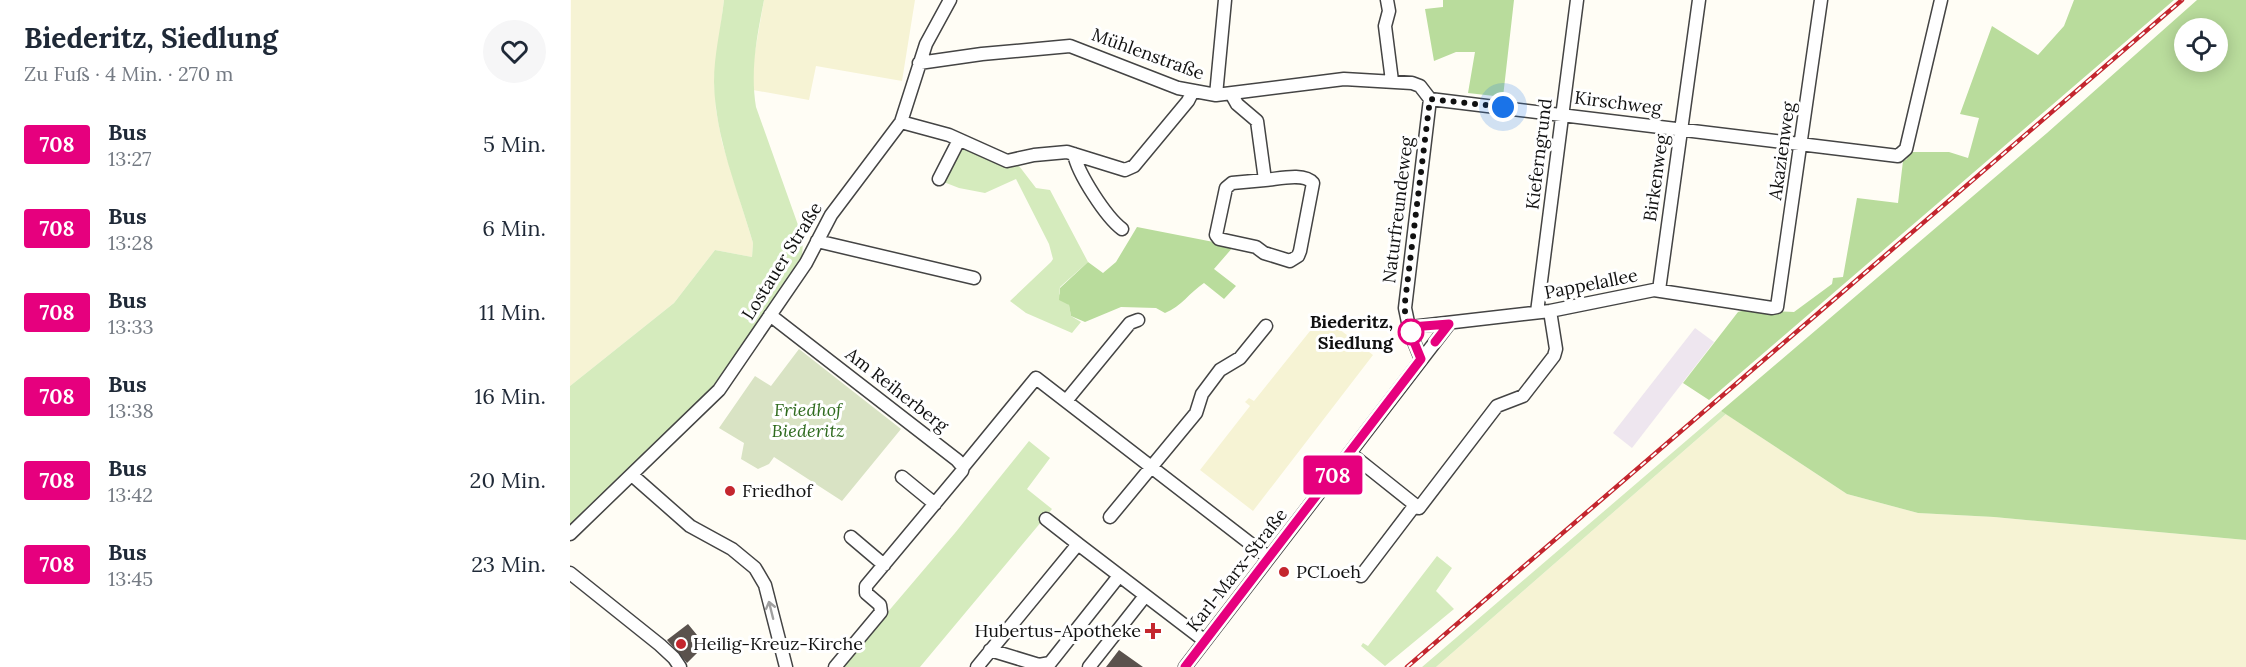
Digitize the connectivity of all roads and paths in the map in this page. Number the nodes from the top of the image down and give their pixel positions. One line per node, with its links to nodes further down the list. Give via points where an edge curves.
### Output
1 (950, 0): 8 (street, Lostauer Straße)
2 (1225, 0): 11 (street)
3 (1387, 0): 9 (street, via 1385,26)
4 (1577, 0): 14 (street, Kieferngrund)
5 (1700, 0): 16 (street, Birkenweg)
6 (1821, 0): 18 (street, Akazienweg)
7 (1941, 0): 18 (street, Kirschweg, via 1903,154 1889,156)
8 (919, 63): 10 (street, Mühlenstraße, via 1070,46); 15 (street, Lostauer Straße)
9 (1392, 81): 12 (street, Mühlenstraße, via 1324,80); 13 (street, Mühlenstraße, via 1420,86)
10 (1193, 92): 11 (street, Mühlenstraße); 19 (street, via 1128,170)
11 (1216, 95): 12 (street, Mühlenstraße)
12 (1232, 95): 21 (street, via 1257,121)
13 (1430, 99): 14 (street, Kirschweg); 32 (street, Naturfreundeweg, via 1405,302)
14 (1562, 114): 16 (street, Kirschweg); 27 (street, Kieferngrund)
15 (901, 122): 17 (street); 23 (street, Lostauer Straße, via 831,215)
16 (1682, 129): 18 (street, Kirschweg); 25 (street, Birkenweg)
17 (959, 140): 19 (street, via 1007,162 1047,153); 20 (street)
18 (1802, 144): 26 (street, Akazienweg)
19 (1074, 154): 22 (street, via 1106,212)
20 (939, 178)
21 (1265, 180): 21 (street, via 1302,177 1313,183 1300,251 1290,261 1215,235 1226,188 1233,183)
22 (1122, 229)
23 (817, 241): 24 (street); 28 (street, Lostauer Straße)
24 (974, 278)
25 (1659, 290): 26 (street, Pappelallee); 27 (street, Pappelallee)
26 (1777, 307)
27 (1543, 311): 30 (street, Pappelallee); 41 (street, Kieferngrund, via 1556,349 1554,356 1522,396 1497,406 1419,507)
28 (770, 315): 36 (street, Am Reiherberg); 38 (street, Lostauer Straße, via 712,398)
29 (1138, 320): 34 (street, via 1130,323)
30 (1449, 324): 32 (street, Pappelallee); 33 (street, Karl-Marx-Straße)
31 (1266, 326): 37 (street, via 1240,358 1220,370 1202,394 1196,413)
32 (1411, 327): 33 (street, Naturfreundeweg)
33 (1421, 359): 35 (street, Karl-Marx-Straße)
34 (1066, 401): 36 (street, via 1036,378); 37 (street)
35 (1350, 453): 41 (street); 47 (street, Karl-Marx-Straße)
36 (963, 467): 40 (street)
37 (1151, 467): 42 (street); 47 (street)
38 (632, 475): 44 (street, Lostauer Straße); 56 (street, one-way to 38, via 765,585 754,568 732,549 684,521)
39 (902, 477): 40 (street)
40 (935, 504): 48 (street)
41 (1415, 505): 51 (street, Kieferngrund)
42 (1110, 517)
43 (1046, 519): 46 (street)
44 (570, 534)
45 (851, 537): 48 (street)
46 (1078, 544): 50 (street); 54 (street)
47 (1269, 558): 53 (street, Karl-Marx-Straße)
48 (884, 565): 57 (street, via 865,589 880,605 881,612)
49 (570, 573): 55 (street, via 660,645)
50 (1119, 576): 52 (street); 54 (street, via 1050,663 1039,665)
51 (1360, 576)
52 (1145, 596): 53 (street); 59 (street)
53 (1205, 641): 60 (street, Karl-Marx-Straße)
54 (990, 650): 58 (street)
55 (680, 667)
56 (786, 667)
57 (835, 667)
58 (977, 667)
59 (1089, 667)
60 (1185, 667)

